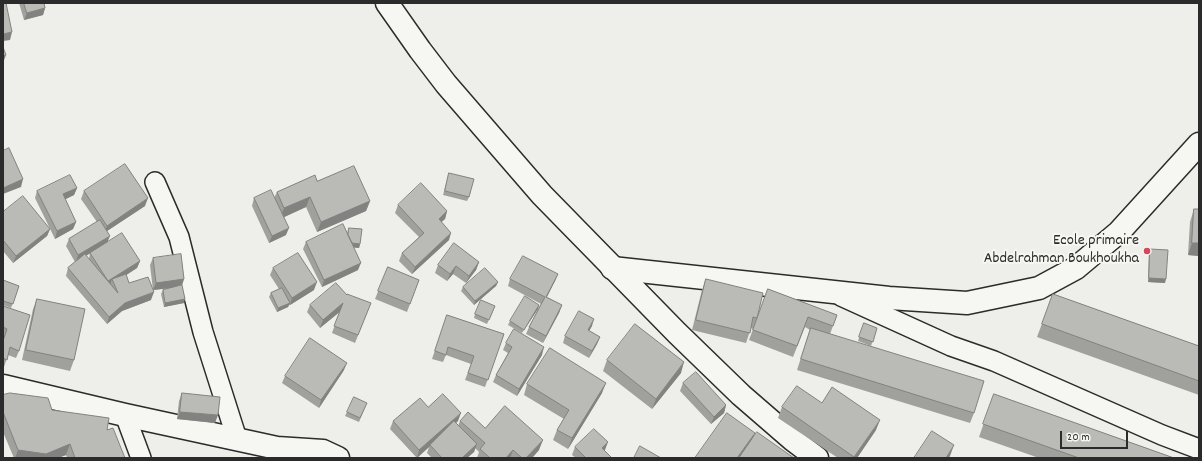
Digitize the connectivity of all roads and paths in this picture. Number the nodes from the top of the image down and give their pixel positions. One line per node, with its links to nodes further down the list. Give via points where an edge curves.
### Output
1 (387, 3): 4 (street, via 420,50 480,124 542,195)
2 (1199, 144): 5 (street, via 1119,232 1076,268 1039,288 967,303)
3 (155, 182): 8 (street, via 179,237 203,332)
4 (612, 268): 5 (street); 13 (street, via 741,394)
5 (831, 291): 9 (street, via 951,346 994,361)
6 (3, 386): 7 (street)
7 (125, 415): 8 (street); 11 (street)
8 (237, 439): 10 (street)
9 (1199, 449)
10 (279, 453): 12 (street, via 323,451)
11 (141, 458)
12 (338, 458)
13 (817, 458)

